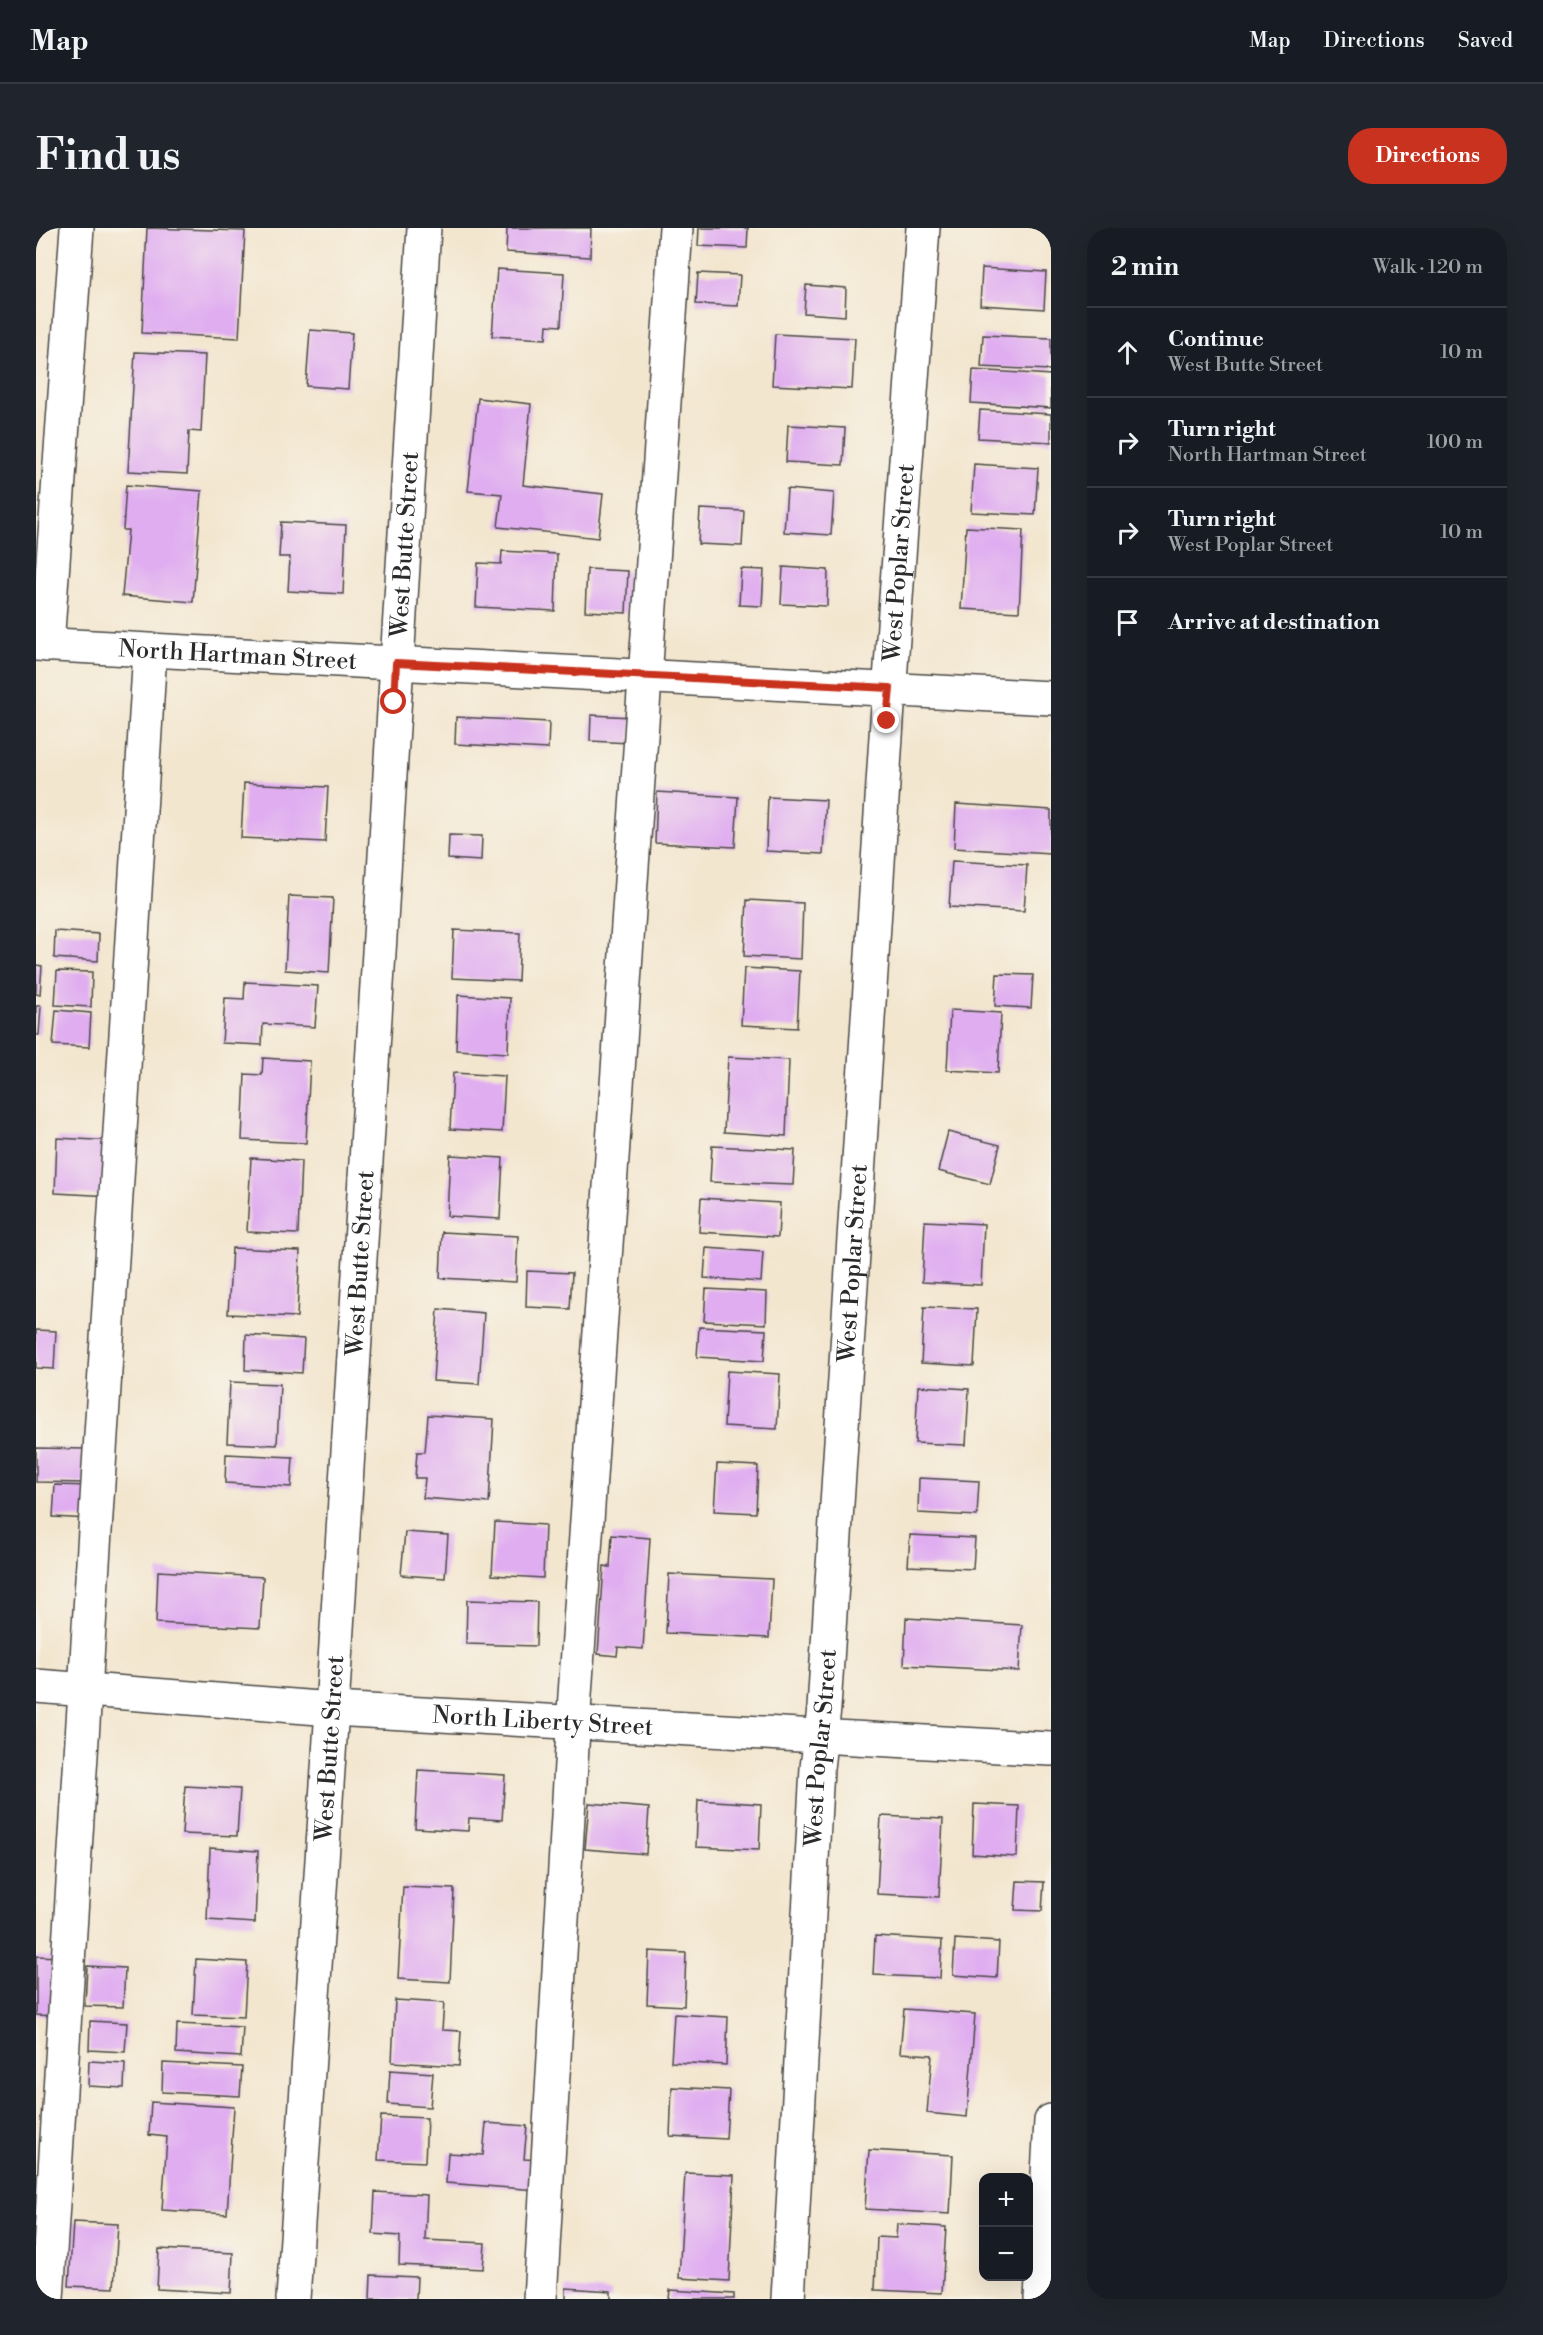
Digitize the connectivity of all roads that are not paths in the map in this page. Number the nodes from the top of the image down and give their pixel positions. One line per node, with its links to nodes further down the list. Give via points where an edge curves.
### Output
1 (77, 228): 5 (street)
2 (424, 228): 7 (street, West Butte Street)
3 (676, 228): 8 (street)
4 (923, 228): 9 (street, West Poplar Street)
5 (41, 644): 6 (street, North Hartman Street)
6 (150, 651): 7 (street, North Hartman Street); 12 (street)
7 (396, 663): 8 (street, North Hartman Street); 13 (street, West Butte Street)
8 (644, 676): 9 (street, North Hartman Street); 14 (street)
9 (890, 688): 10 (street, North Hartman Street); 15 (street, West Poplar Street)
10 (1051, 698)
11 (36, 1686): 12 (street, North Liberty Street)
12 (85, 1689): 13 (street, North Liberty Street); 18 (street)
13 (332, 1709): 14 (street, North Liberty Street); 19 (street, West Butte Street)
14 (575, 1721): 15 (street, North Liberty Street); 20 (street)
15 (821, 1737): 16 (street, North Liberty Street); 21 (street, West Poplar Street)
16 (1051, 1749)
17 (1051, 2121): 22 (street)
18 (47, 2299)
19 (293, 2299)
20 (540, 2299)
21 (788, 2299)
22 (1041, 2299)

